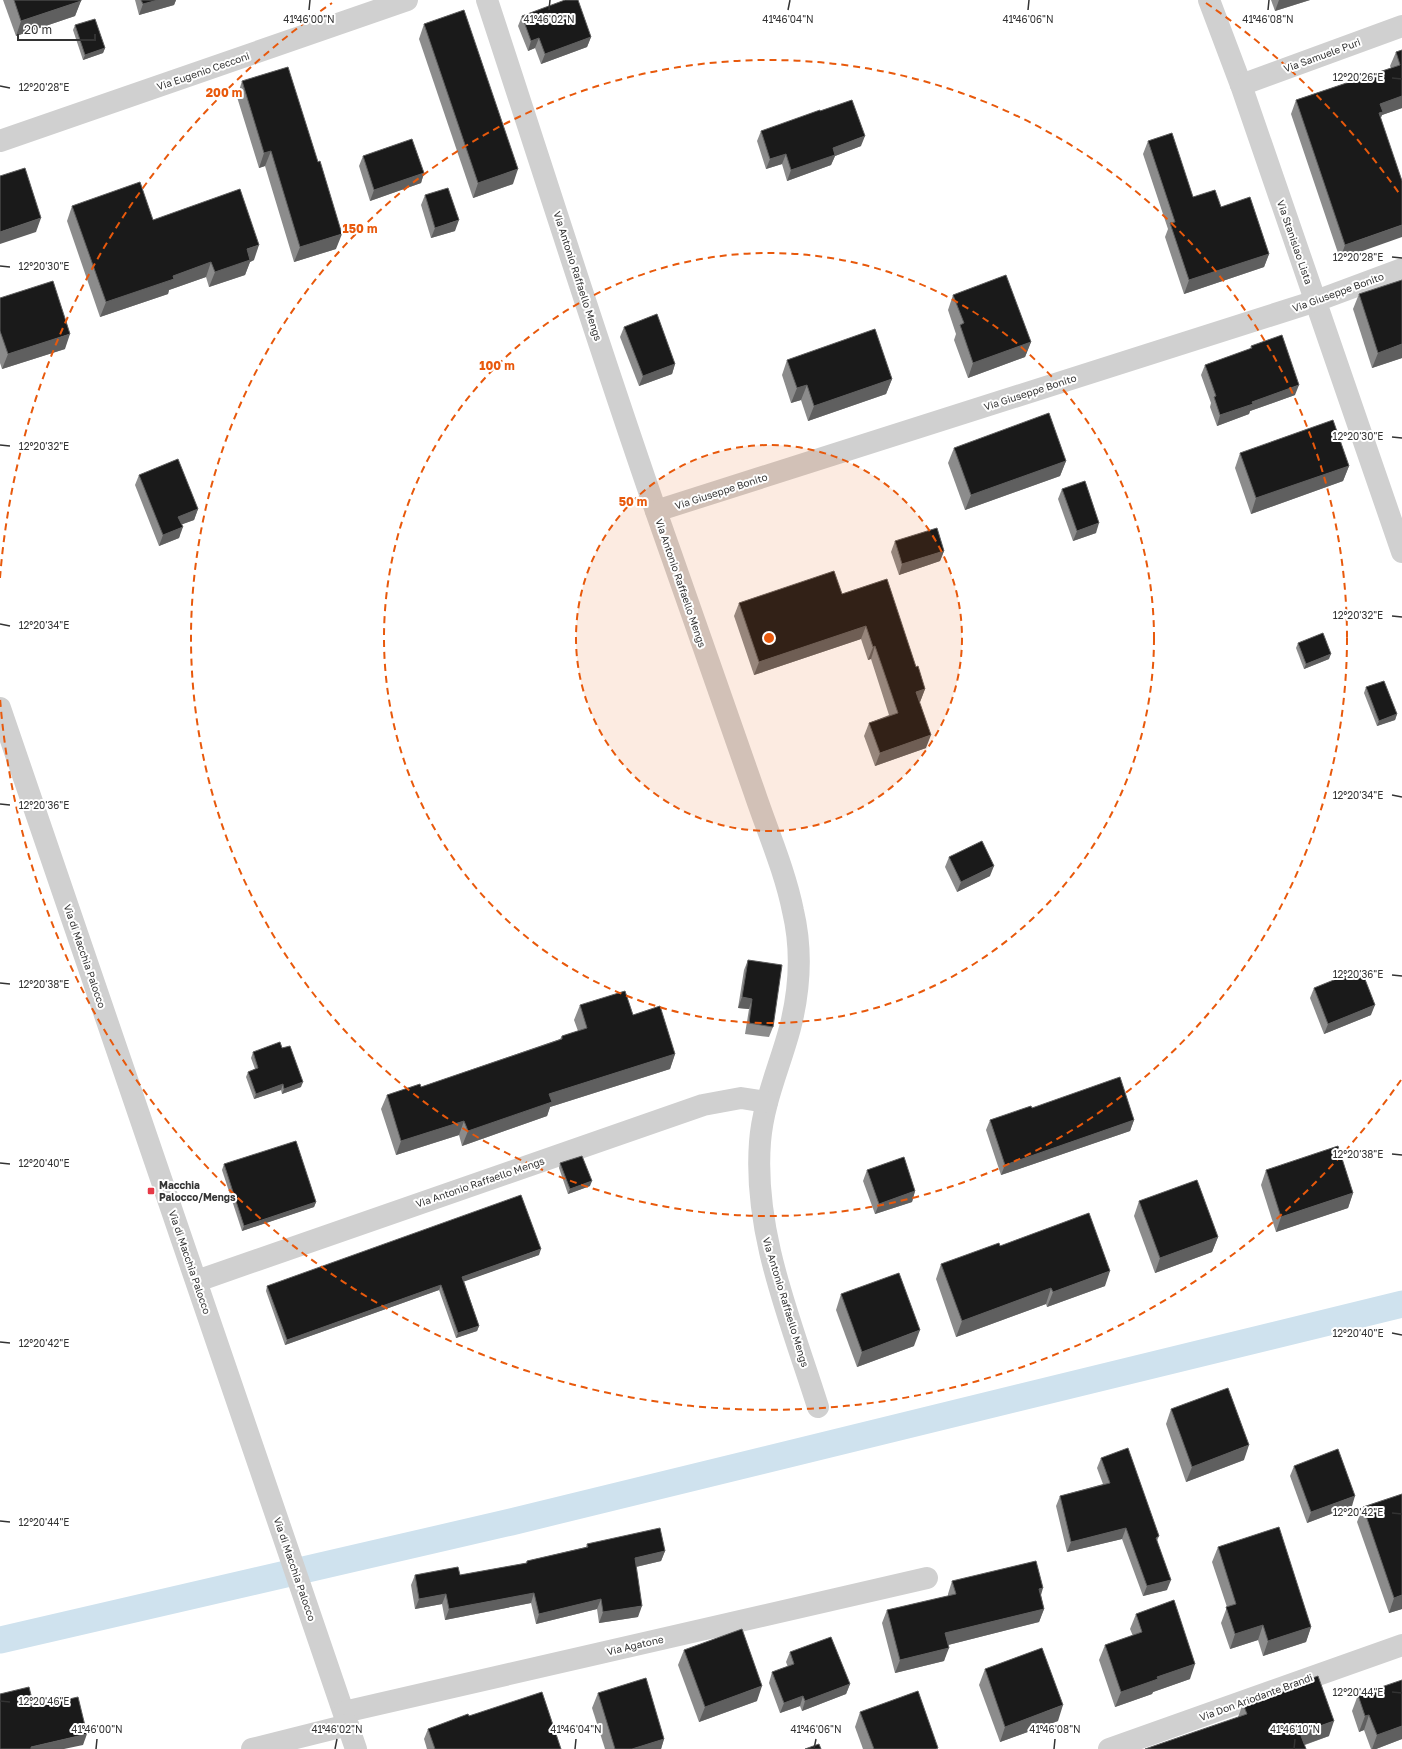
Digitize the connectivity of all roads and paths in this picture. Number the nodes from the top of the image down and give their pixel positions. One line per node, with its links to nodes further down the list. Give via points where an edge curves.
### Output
1 (407, 0): 6 (street, Via Eugenio Cecconi)
2 (487, 0): 9 (street, Via Antonio Raffaello Mengs)
3 (1209, 0): 5 (street, Via Stanislao Lista)
4 (1402, 26): 5 (street, Via Samuele Puri)
5 (1241, 85): 8 (street, Via Stanislao Lista)
6 (0, 142)
7 (1402, 269): 8 (street, Via Giuseppe Bonito)
8 (1316, 301): 9 (street, Via Giuseppe Bonito); 10 (street, Via Stanislao Lista)
9 (656, 511): 12 (street, Via Antonio Raffaello Mengs, via 787,888 796,923 799,969 794,1011)
10 (1402, 552)
11 (0, 708): 13 (street, Via di Macchia Palocco)
12 (767, 1102): 13 (street, Via Antonio Raffaello Mengs, via 741,1098 703,1105); 14 (street, Via Antonio Raffaello Mengs, via 759,1143 760,1194 764,1226 772,1261)
13 (197, 1281): 17 (street, Via di Macchia Palocco)
14 (818, 1406)
15 (927, 1578): 17 (street, Via Agatone)
16 (1402, 1645): 20 (street, Via Don Ariodante Brandi)
17 (346, 1718): 18 (street, Via Agatone); 19 (street, Via di Macchia Palocco)
18 (252, 1749)
19 (356, 1749)
20 (1109, 1749)

